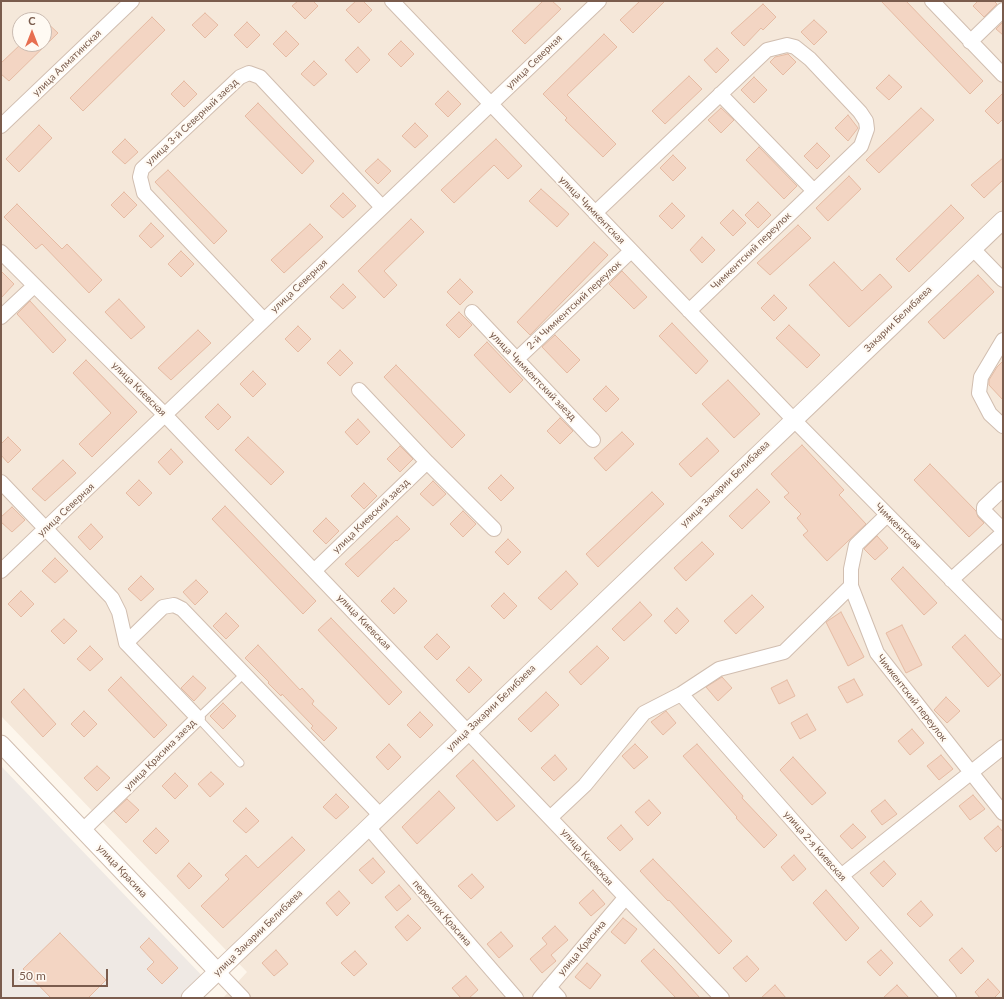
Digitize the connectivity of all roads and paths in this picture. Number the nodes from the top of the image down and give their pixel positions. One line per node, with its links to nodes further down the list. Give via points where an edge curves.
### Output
1 (132, 1): 10 (street, улица Алматинская)
2 (392, 1): 9 (street, улица Чимкентская)
3 (599, 1): 9 (street, улица Северная)
4 (932, 1): 6 (street)
5 (1003, 10): 6 (street)
6 (970, 42): 7 (street)
7 (1003, 76)
8 (720, 94): 11 (street); 11 (street, Чимкентский переулок, via 767,50 786,45 794,47 810,60 866,121 861,146); 13 (street, Чимкентский переулок)
9 (490, 104): 12 (street, улица Северная); 13 (street, улица Чимкентская)
10 (1, 126)
11 (813, 190): 20 (street, Чимкентский переулок)
12 (382, 207): 23 (street, улица Северная); 23 (street, улица 3-й Северный заезд, via 260,77 252,73 240,77 142,169 140,177 144,193)
13 (595, 213): 16 (street, улица Чимкентская)
14 (1003, 220): 15 (street, Закарии Белибаева)
15 (973, 249): 18 (street); 28 (street, Закарии Белибаева)
16 (631, 251): 20 (street, улица Чимкентская); 25 (street, 2-й Чимкентский переулок)
17 (1, 252): 19 (street, улица Киевская)
18 (1003, 280)
19 (34, 286): 22 (street); 27 (street, улица Киевская)
20 (689, 311): 28 (street, улица Чимкентская)
21 (472, 312): 25 (street, улица Чимкентский заезд)
22 (1, 317)
23 (263, 319): 27 (street, улица Северная)
24 (1003, 340): 29 (street, via 981,377 979,393 990,414)
25 (517, 359): 30 (street, улица Чимкентский заезд)
26 (359, 390): 31 (street)
27 (166, 416): 35 (street, улица Северная); 38 (street, улица Киевская)
28 (793, 419): 34 (street, Чимкентская); 47 (street, улица Закарии Белибаева)
29 (1003, 426)
30 (593, 440)
31 (427, 462): 36 (street); 38 (street, улица Киевский заезд)
32 (1, 482): 35 (street)
33 (1003, 489): 37 (street, via 984,507 984,511)
34 (887, 515): 40 (street, Чимкентская); 41 (street, Чимкентский переулок, via 856,545 851,569)
35 (46, 529): 39 (street, улица Северная); 43 (street, via 112,598 119,612)
36 (494, 529)
37 (1003, 531): 40 (street)
38 (315, 570): 47 (street, улица Киевская)
39 (1, 571)
40 (951, 580): 42 (street, Чимкентская)
41 (851, 586): 45 (street, via 784,652 719,669); 51 (street, Чимкентский переулок, via 877,653)
42 (1003, 632)
43 (126, 643): 44 (street, via 163,607 174,605 182,609); 46 (street, улица Красина заезд)
44 (244, 674): 46 (lane); 53 (street)
45 (681, 694): 54 (street, via 644,713 585,785); 57 (street, улица 2-я Киевская)
46 (198, 718): 50 (lane); 56 (street, улица Красина заезд)
47 (468, 731): 53 (street, улица Закарии Белибаева); 54 (street, улица Киевская)
48 (1, 744): 56 (street, улица Красина)
49 (1003, 747): 51 (street)
50 (240, 763)
51 (970, 773): 52 (street, Чимкентский переулок); 57 (street)
52 (1003, 813)
53 (380, 815): 55 (street, улица Закарии Белибаева)
54 (551, 817): 58 (street, улица Киевская)
55 (368, 827): 59 (street, улица Закарии Белибаева); 63 (street, переулок Красина)
56 (83, 830): 59 (street, улица Красина)
57 (841, 876): 65 (street, улица 2-я Киевская)
58 (624, 898): 60 (street, улица Красина); 64 (street, улица Киевская)
59 (218, 972): 61 (street, улица Закарии Белибаева); 62 (street, улица Красина)
60 (549, 994)
61 (190, 998)
62 (243, 998)
63 (516, 998)
64 (722, 998)
65 (949, 998)

